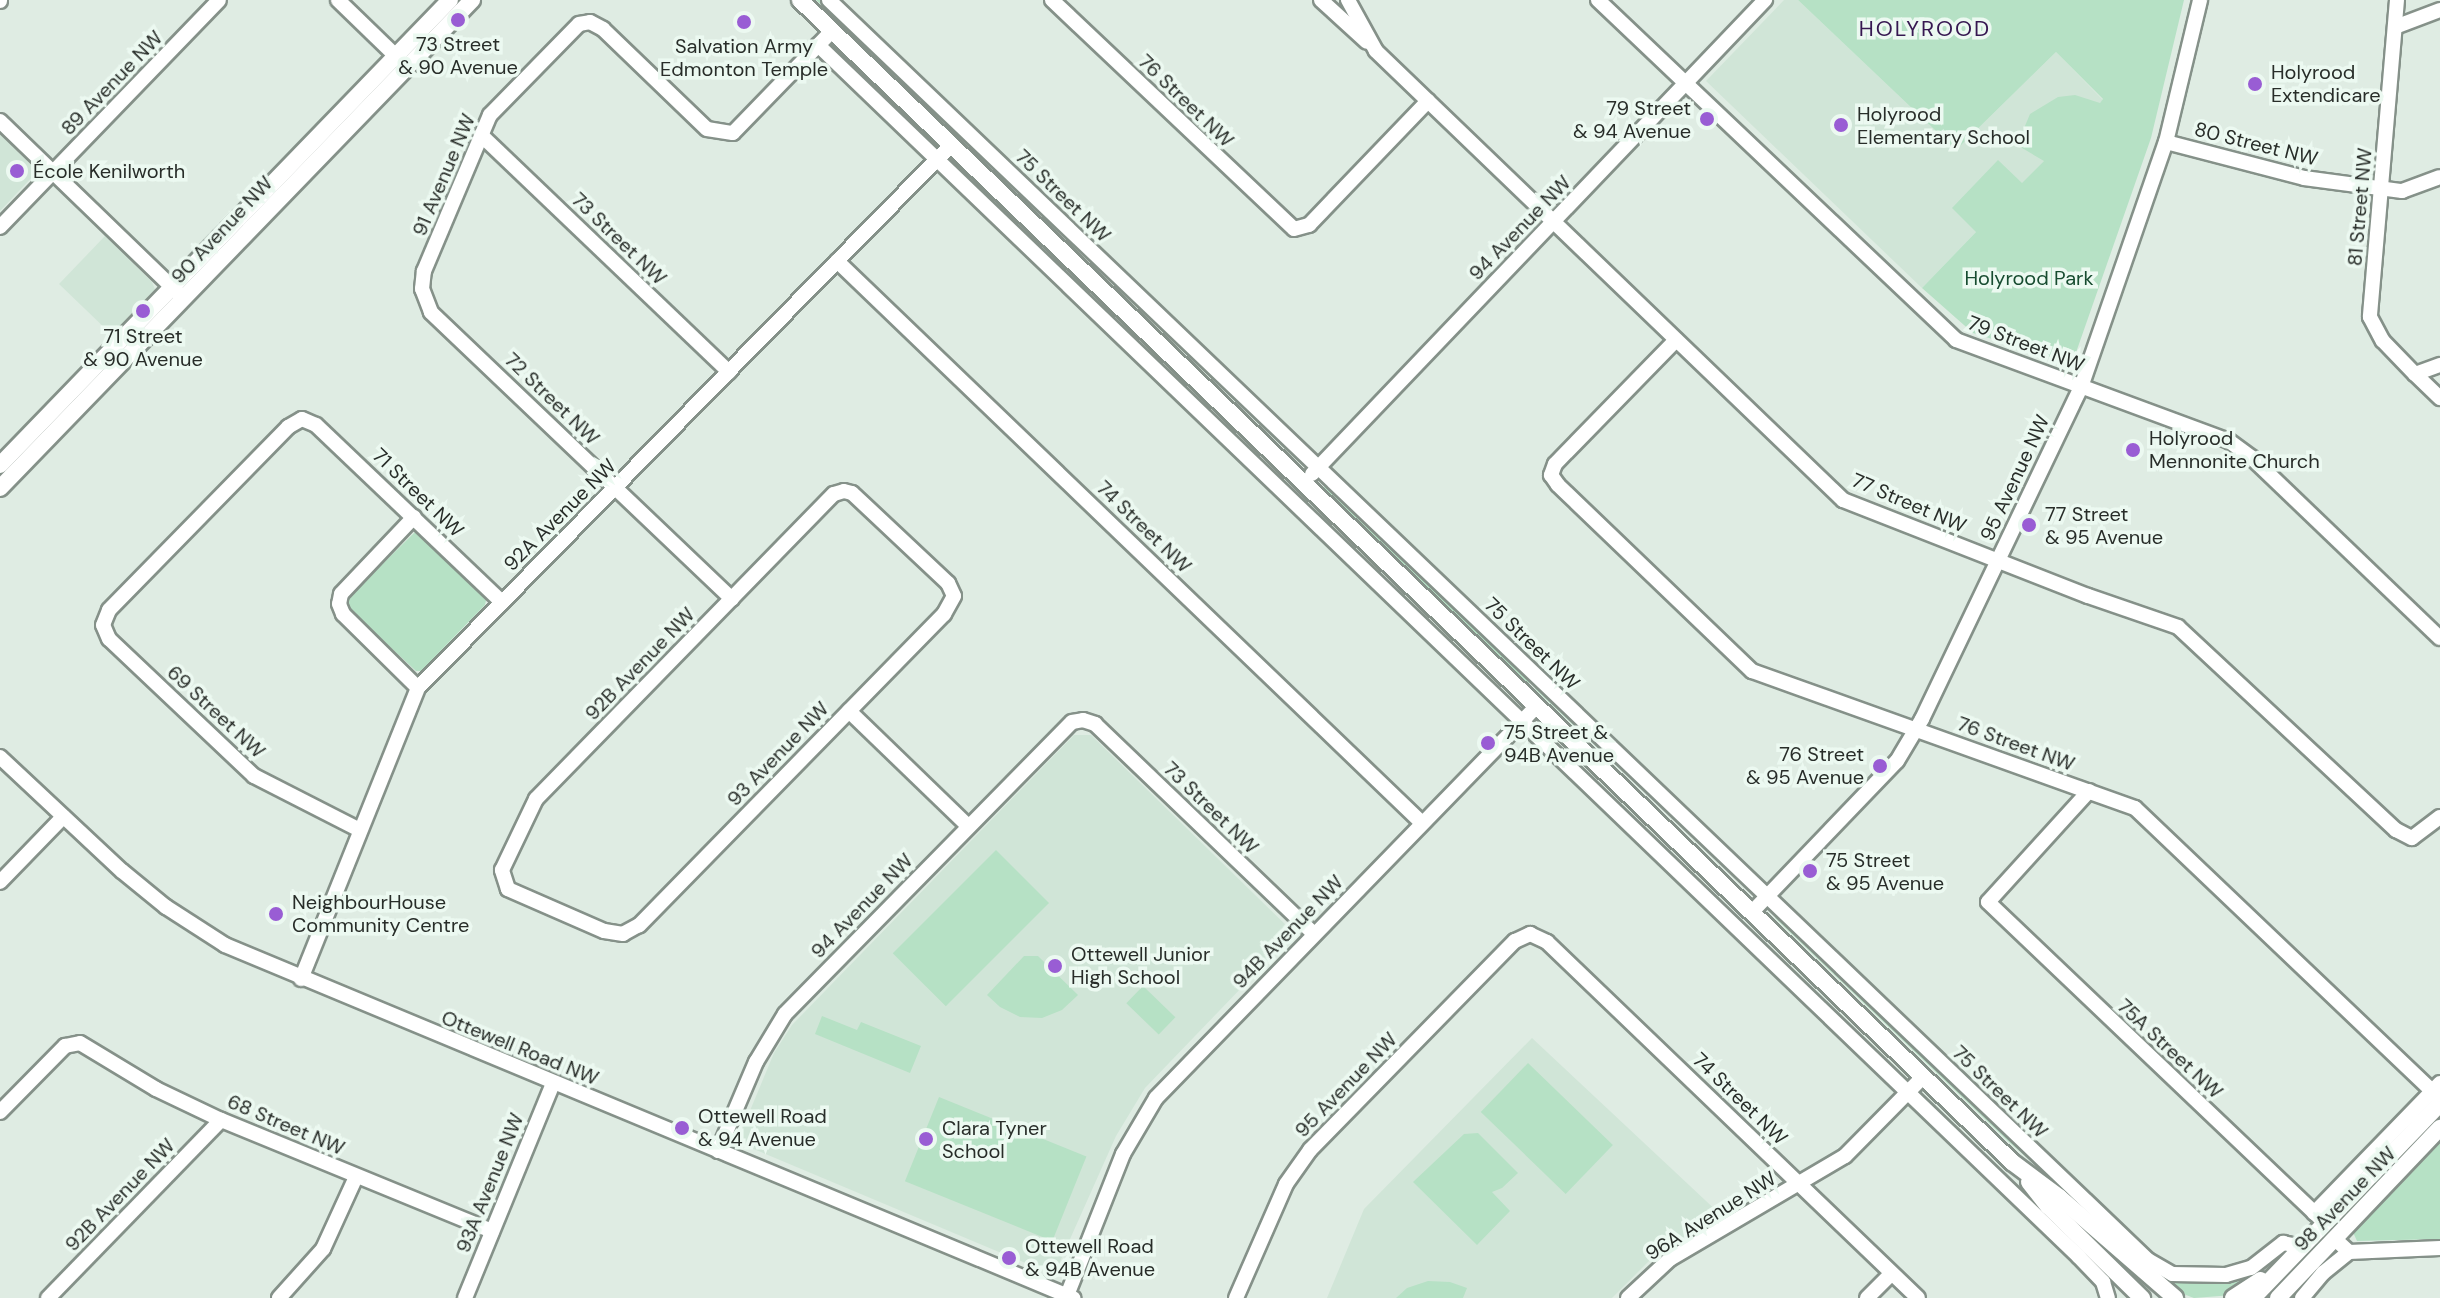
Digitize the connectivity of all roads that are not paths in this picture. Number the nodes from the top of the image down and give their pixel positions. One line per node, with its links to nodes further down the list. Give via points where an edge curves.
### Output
1 (219, 0): 27 (street, 89 Avenue NW)
2 (338, 0): 19 (street)
3 (450, 0): 19 (main road, 90 Avenue NW)
4 (472, 0): 19 (main road, 90 Avenue NW)
5 (800, 0): 16 (main road, 75 Street NW)
6 (829, 0): 42 (street, 75 Street NW)
7 (1052, 0): 21 (street, 76 Street NW, via 1294,229 1309,225)
8 (1321, 0): 18 (street, 77 Street NW)
9 (1348, 0): 18 (street, 77 Street NW)
10 (1598, 0): 20 (street, 79 Street NW)
11 (1765, 0): 20 (street, 94 Avenue NW)
12 (2200, 0): 24 (street, 95 Avenue NW)
13 (2397, 0): 15 (street, 81 Street NW)
14 (2440, 10): 15 (street)
15 (2395, 27): 29 (street, 81 Street NW)
16 (832, 31): 17 (street); 25 (main road, 75 Street NW)
17 (818, 45): 23 (street, 91 Avenue NW, via 733,133 719,132 707,129 590,22 571,31 490,115); 26 (street)
18 (1376, 51): 21 (street, 77 Street NW)
19 (402, 62): 34 (main road, 90 Avenue NW)
20 (1685, 84): 30 (street, 94 Avenue NW); 39 (street, 79 Street NW, via 1936,325 1970,347)
21 (1428, 101): 30 (street, 77 Street NW)
22 (0, 121): 27 (street)
23 (481, 135): 33 (street, 91 Avenue NW, via 424,271); 37 (street, 73 Street NW)
24 (2166, 142): 29 (street, 80 Street NW, via 2304,178); 39 (street, 95 Avenue NW)
25 (950, 146): 26 (street, 92A Avenue NW); 43 (main road, 75 Street NW)
26 (935, 161): 32 (street, 92A Avenue NW); 57 (street)
27 (52, 173): 31 (street, 89 Avenue NW); 34 (street)
28 (2440, 177): 29 (street, 80 Street NW, via 2402,191)
29 (2383, 187): 38 (street, 81 Street NW, via 2370,317 2383,341)
30 (1554, 222): 35 (street, 77 Street NW); 42 (street, 94 Avenue NW)
31 (0, 227)
32 (837, 261): 37 (street, 92A Avenue NW); 63 (street, 74 Street NW)
33 (422, 289): 44 (street, 72 Street NW, via 431,312)
34 (178, 293): 41 (main road, 90 Avenue NW); 45 (main road, 90 Avenue NW)
35 (1676, 340): 48 (street, 77 Street NW, via 1843,500); 58 (street, 76 Street NW, via 1555,464 1551,475 1752,671)
36 (2440, 365): 38 (street)
37 (729, 372): 44 (street, 92A Avenue NW)
38 (2415, 374): 40 (street, 81 Street NW)
39 (2081, 387): 48 (street, 95 Avenue NW); 52 (street, 79 Street NW, via 2211,432 2241,449)
40 (2440, 398)
41 (0, 465)
42 (1318, 468): 43 (street, 94 Avenue NW); 67 (street, 75 Street NW)
43 (1303, 483): 54 (main road, 75 Street NW)
44 (615, 487): 49 (street, 72 Street NW); 50 (street, 92A Avenue NW)
45 (0, 488)
46 (834, 494): 49 (street, 92B Avenue NW); 55 (street, 93 Avenue NW, via 852,493 948,583 954,596 944,614)
47 (414, 517): 50 (street, 71 Street NW); 51 (street, 71 Street NW, via 316,425 302,419 288,427 109,610); 53 (street, via 341,594 339,604)
48 (1998, 561): 58 (street, 95 Avenue NW); 62 (street, 77 Street NW, via 2178,627 2396,830 2412,838)
49 (732, 599): 70 (street, 92B Avenue NW, via 536,799 502,870 508,889 604,931)
50 (502, 602): 53 (street, 92A Avenue NW)
51 (103, 625): 65 (street, 69 Street NW, via 109,639 254,776)
52 (2440, 638)
53 (418, 688): 65 (street, 92A Avenue NW)
54 (1537, 706): 57 (street, 94B Avenue NW); 68 (main road, 75 Street NW)
55 (849, 711): 64 (street); 70 (street, 93 Avenue NW, via 639,925)
56 (1078, 721): 64 (street, 94 Avenue NW, via 1062,730); 69 (street, 73 Street NW, via 1095,724)
57 (1521, 723): 63 (street, 94B Avenue NW); 75 (street)
58 (1916, 730): 60 (street, 76 Street NW); 67 (street, 95 Avenue NW, via 1897,761)
59 (0, 757): 61 (street, Ottewell Road NW)
60 (2089, 791): 76 (street, 76 Street NW, via 2135,808); 84 (street, 75A Street NW, via 1988,902)
61 (63, 817): 66 (street); 72 (street, Ottewell Road NW, via 166,907 225,945)
62 (2440, 817)
63 (1422, 823): 69 (street, 94B Avenue NW)
64 (968, 826): 80 (street, 94 Avenue NW, via 785,1014 756,1062)
65 (360, 830): 72 (street, 92A Avenue NW)
66 (0, 882)
67 (1766, 897): 68 (street, 95 Avenue NW); 93 (street, 75 Street NW, via 2148,1260 2172,1274)
68 (1752, 912): 73 (main road, 75 Street NW)
69 (1313, 933): 96 (street, 94B Avenue NW, via 1145,1113 1123,1154)
70 (623, 934)
71 (1530, 934): 83 (street, 74 Street NW, via 1547,942); 101 (street, 95 Avenue NW, via 1495,960 1310,1150 1286,1184)
72 (301, 979): 74 (street, Ottewell Road NW)
73 (1924, 1076): 75 (street, 96A Avenue NW); 81 (main road, 75 Street NW)
74 (553, 1083): 80 (street, Ottewell Road NW); 85 (street, 93A Avenue NW)
75 (1908, 1093): 83 (street, 96A Avenue NW, via 1853,1149); 105 (street, via 2093,1271)
76 (2438, 1094): 84 (main road, 98 Avenue NW)
77 (0, 1112): 78 (street, 68 Street NW, via 72,1043)
78 (221, 1120): 82 (street, 68 Street NW); 98 (street, 92B Avenue NW)
79 (2440, 1128): 86 (main road, 98 Avenue NW)
80 (718, 1151): 96 (street, Ottewell Road NW)
81 (2012, 1162): 90 (main road, 75 Street NW); 97 (main road, 75 Street NW)
82 (356, 1177): 85 (street, 68 Street NW); 99 (street, via 323,1249)
83 (1801, 1184): 91 (street, 74 Street NW); 102 (street, 96A Avenue NW, via 1670,1259)
84 (2320, 1218): 87 (main road, 98 Avenue NW)
85 (492, 1231): 100 (street, 93A Avenue NW)
86 (2335, 1239): 89 (street); 95 (main road, 98 Avenue NW)
87 (2302, 1247): 93 (street, 98 Avenue NW, via 2283,1243 2256,1265); 94 (main road, 98 Avenue NW)
88 (2440, 1248): 89 (street)
89 (2349, 1252): 110 (street, 98 Avenue NW)
90 (2102, 1261): 92 (main road, 75 Street NW); 97 (main road)
91 (1892, 1273): 103 (street); 104 (street, 74 Street NW)
92 (2115, 1273): 106 (main road); 107 (main road, 75 Street NW)
93 (2226, 1275)
94 (2274, 1276): 108 (main road); 109 (main road, 98 Avenue NW)
95 (2282, 1295)
96 (1069, 1297)
97 (2170, 1297)
98 (48, 1298)
99 (279, 1298)
100 (465, 1298)
101 (1236, 1298)
102 (1628, 1298)
103 (1867, 1298)
104 (1918, 1298)
105 (2108, 1298)
106 (2127, 1298)
107 (2142, 1298)
108 (2233, 1298)
109 (2253, 1298)
110 (2302, 1298)

